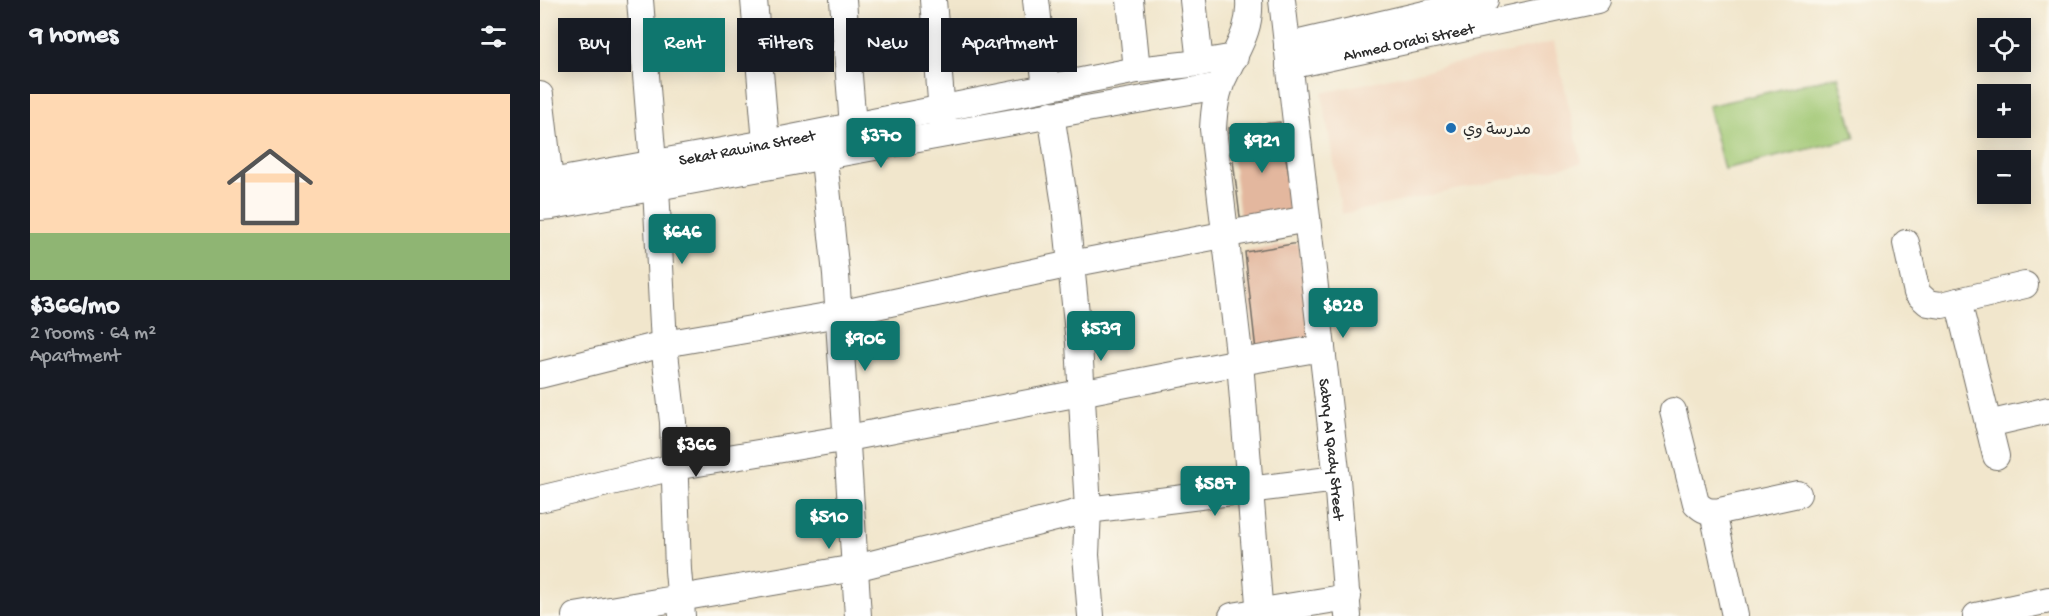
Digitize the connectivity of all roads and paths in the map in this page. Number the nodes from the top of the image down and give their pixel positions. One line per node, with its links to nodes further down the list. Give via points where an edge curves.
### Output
1 (640, 0): 27 (street)
2 (754, 0): 25 (street)
3 (843, 0): 22 (street)
4 (933, 0): 20 (street)
5 (1036, 0): 18 (street)
6 (1130, 0): 16 (street)
7 (1193, 0): 15 (street)
8 (1249, 0): 14 (street, via 1246,31)
9 (1282, 0): 13 (street, Sabry Al Qady Street)
10 (1597, 0): 12 (street, Ahmed Orabi Street)
11 (1441, 5): 12 (street, Ahmed Orabi Street); 13 (street, Ahmed Orabi Street)
12 (1485, 8): 13 (street, Ahmed Orabi Street)
13 (1288, 56): 30 (street, Sabry Al Qady Street)
14 (1235, 57): 15 (street, Sekat Rawina Street); 17 (street)
15 (1200, 63): 16 (street, Sekat Rawina Street)
16 (1137, 70): 18 (street, Sekat Rawina Street)
17 (1220, 86): 21 (street, Sekat Rawina Street); 31 (street, via 1213,129)
18 (1046, 88): 20 (street, Sekat Rawina Street)
19 (540, 95): 28 (street)
20 (941, 108): 22 (street, Sekat Rawina Street); 24 (street)
21 (1051, 114): 24 (street, Sekat Rawina Street); 33 (street)
22 (853, 126): 23 (street, Sekat Rawina Street)
23 (821, 132): 25 (street, Sekat Rawina Street); 26 (street)
24 (944, 135): 26 (street, Sekat Rawina Street)
25 (766, 143): 27 (street, Sekat Rawina Street)
26 (824, 158): 27 (street, Sekat Rawina Street); 36 (street)
27 (654, 175): 28 (street, Sekat Rawina Street); 29 (street, Sekat Rawina Street); 37 (street)
28 (545, 183)
29 (540, 207)
30 (1307, 219): 31 (street); 38 (street, Sabry Al Qady Street)
31 (1226, 233): 33 (street); 39 (street)
32 (1906, 243): 35 (street, via 1917,293 1922,299 1935,305)
33 (1071, 264): 36 (street); 41 (street)
34 (2025, 285): 35 (street)
35 (1958, 301): 44 (street)
36 (839, 314): 37 (street); 45 (street)
37 (664, 344): 40 (street); 47 (street)
38 (1322, 348): 39 (street); 48 (street, Sabry Al Qady Street)
39 (1240, 363): 41 (street); 49 (street)
40 (540, 375)
41 (1081, 393): 45 (street); 52 (street)
42 (2049, 410): 44 (street)
43 (1673, 411): 53 (street, via 1696,503)
44 (1988, 424): 46 (street)
45 (848, 438): 47 (street); 54 (street)
46 (1996, 456)
47 (674, 467): 51 (street); 56 (street)
48 (1337, 479): 49 (street); 57 (street, Sabry Al Qady Street)
49 (1251, 490): 52 (street); 58 (street)
50 (1798, 494): 53 (street)
51 (540, 499)
52 (1088, 510): 54 (street); 61 (street, via 1086,555)
53 (1713, 512): 63 (street)
54 (855, 568): 56 (street); 60 (street)
55 (2049, 600): 64 (street)
56 (681, 606): 59 (street)
57 (1348, 607): 58 (street)
58 (1260, 613): 62 (street)
59 (575, 616)
60 (858, 616)
61 (1091, 616)
62 (1232, 616)
63 (1735, 616)
64 (1976, 616)

